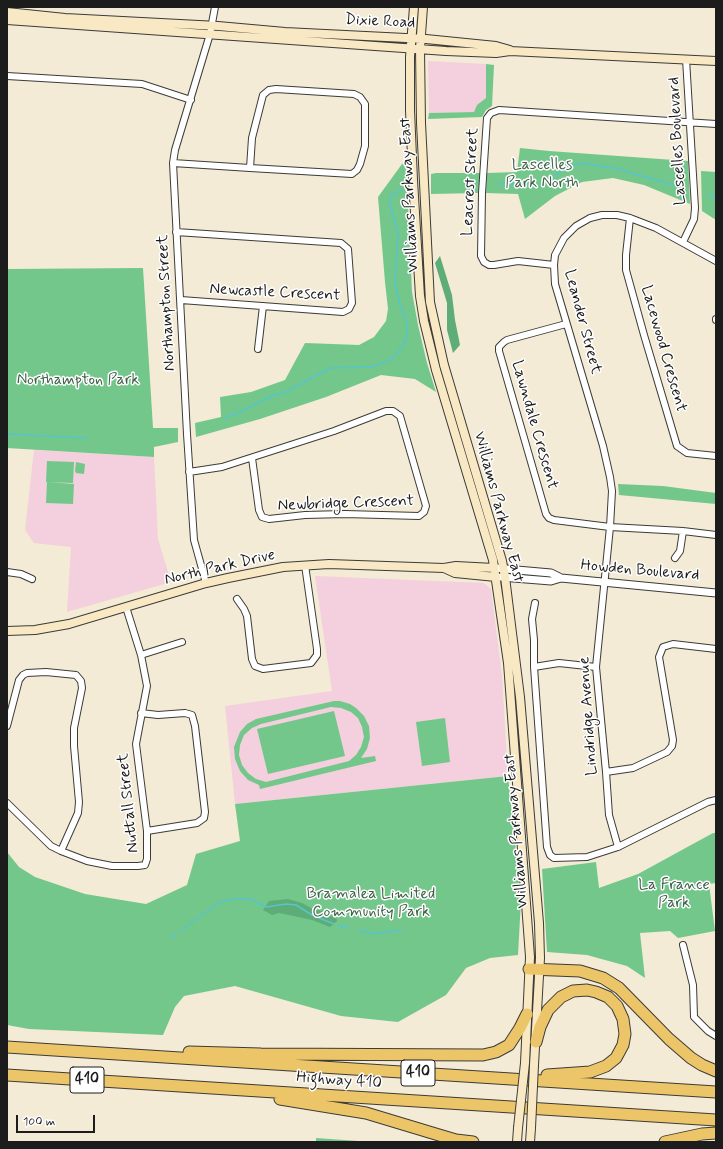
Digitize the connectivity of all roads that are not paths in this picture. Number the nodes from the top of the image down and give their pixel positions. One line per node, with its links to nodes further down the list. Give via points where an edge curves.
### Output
1 (215, 7): 6 (street, Northampton Street)
2 (414, 7): 7 (main road, Williams Parkway East)
3 (423, 7): 7 (main road, Williams Parkway East)
4 (7, 12): 6 (main road, Dixie Road)
5 (7, 20): 6 (main road, Dixie Road)
6 (211, 30): 7 (main road, Dixie Road); 8 (main road, Dixie Road); 14 (street, Northampton Street)
7 (417, 38): 8 (main road, Williams Parkway East); 9 (main road, Williams Parkway East); 10 (main road, Dixie Road, via 496,46)
8 (411, 48): 9 (main road, Dixie Road); 37 (main road, Williams Parkway East, via 413,180 420,296 424,321 436,370 488,539)
9 (420, 49): 10 (main road, Dixie Road, via 496,53); 38 (main road, Williams Parkway East, via 422,152 430,302 444,365 497,541)
10 (510, 51): 11 (main road, Dixie Road)
11 (686, 60): 12 (main road, Dixie Road); 15 (street, Lascelles Boulevard)
12 (716, 61)
13 (7, 76): 14 (street, via 142,84)
14 (191, 100): 17 (street, Northampton Street)
15 (691, 123): 16 (street); 21 (street, Lascelles Boulevard, via 694,219); 23 (street, Leacrest Street, via 499,110 491,113 487,118 481,256 489,265 518,260)
16 (716, 124)
17 (173, 163): 18 (street); 20 (street, Northampton Street)
18 (250, 168): 18 (street, via 352,174 360,164 365,146 365,104 354,94 269,90 264,95 252,138)
19 (630, 218): 21 (street, Leander Street); 23 (street, Leander Street, via 602,215 576,226 559,245); 28 (street, Lacewood Crescent, via 626,270 677,446 687,454)
20 (176, 232): 24 (street, Northampton Street); 25 (street, Newcastle Crescent, via 338,243 348,249 352,303 349,309 343,312)
21 (683, 242): 22 (street, Leander Street)
22 (716, 261)
23 (554, 265): 26 (street, Leander Street, via 555,284)
24 (181, 300): 25 (street, Newcastle Crescent); 30 (street, Northampton Street)
25 (262, 306): 27 (street)
26 (566, 324): 31 (street, Leander Street, via 610,477); 31 (street, Lawndale Crescent, via 508,340 499,347 499,351 546,514 554,520)
27 (258, 349)
28 (716, 456)
29 (252, 458): 29 (street, Newbridge Crescent, via 386,411 393,411 400,416 426,506 419,516 345,514 269,519 262,517 258,510); 30 (street, Newbridge Crescent, via 222,467)
30 (189, 472): 41 (street, Northampton Street, via 194,540)
31 (610, 527): 32 (street); 40 (street, Leander Street)
32 (683, 531): 33 (street); 34 (street, via 680,551)
33 (716, 535)
34 (675, 558)
35 (305, 565): 37 (main road, North Park Drive, via 444,568 455,574); 41 (main road, North Park Drive); 43 (street, via 317,649 317,656 311,663 263,669 256,666 252,659 247,616)
36 (7, 572): 39 (street)
37 (495, 572): 38 (street, Howden Boulevard); 61 (main road, Williams Parkway East, via 508,663 529,937)
38 (504, 573): 40 (street, Howden Boulevard, via 551,581 561,578); 61 (main road, Williams Parkway East, via 520,697 539,922)
39 (32, 579)
40 (604, 582): 42 (street, Howden Boulevard); 51 (street, Lindridge Avenue)
41 (206, 583): 45 (main road, North Park Drive)
42 (716, 593)
43 (237, 600)
44 (534, 603): 50 (street)
45 (126, 607): 46 (main road, North Park Drive, via 66,625); 49 (street, Nuttall Street)
46 (7, 631)
47 (182, 642): 49 (street)
48 (716, 649): 54 (street, via 673,644 663,647 659,657 672,746 667,752 634,768)
49 (141, 655): 52 (street, Nuttall Street, via 148,686)
50 (534, 667): 51 (street, via 560,663); 58 (street, via 547,848 550,855 554,858 587,857)
51 (596, 667): 54 (street, Lindridge Avenue)
52 (141, 713): 57 (street, Nuttall Street, via 136,744); 57 (street, via 192,715 206,812 204,818 197,823)
53 (7, 726): 59 (street, via 19,680 23,675 46,672 76,675 81,681 82,688 74,728 78,812)
54 (606, 772): 58 (street, Lindridge Avenue, via 609,815)
55 (716, 800): 58 (street)
56 (7, 803): 59 (street, Nuttall Street, via 51,846)
57 (146, 831): 59 (street, Nuttall Street, via 145,865 112,866 87,861)
58 (618, 847)
59 (61, 851)
60 (683, 945): 63 (street, via 693,985 694,1017)
61 (534, 969): 62 (main road, Williams Parkway East); 64 (main road, Williams Parkway East); 67 (highway, via 580,972 603,978 619,988 691,1058)
62 (527, 1014): 66 (highway, via 509,1045 496,1052 483,1054 136,1051); 75 (main road, Williams Parkway East, bridge)
63 (716, 1036)
64 (536, 1042): 69 (highway, via 552,1005 578,990 596,992 608,997 621,1014 625,1026 621,1050 611,1062 598,1070); 76 (main road, Williams Parkway East, bridge)
65 (7, 1048): 66 (highway, Highway 410 / 410)
66 (119, 1055): 69 (highway, Highway 410 / 410)
67 (716, 1071)
68 (7, 1075): 70 (highway, Highway 410 / 410)
69 (507, 1078): 71 (highway, Highway 410 / 410)
70 (257, 1091): 72 (highway, Highway 410 / 410); 74 (highway, via 275,1098 366,1113 456,1140)
71 (716, 1092)
72 (716, 1120)
73 (716, 1133): 77 (highway)
74 (473, 1142)
75 (517, 1142)
76 (530, 1142)
77 (665, 1142)

